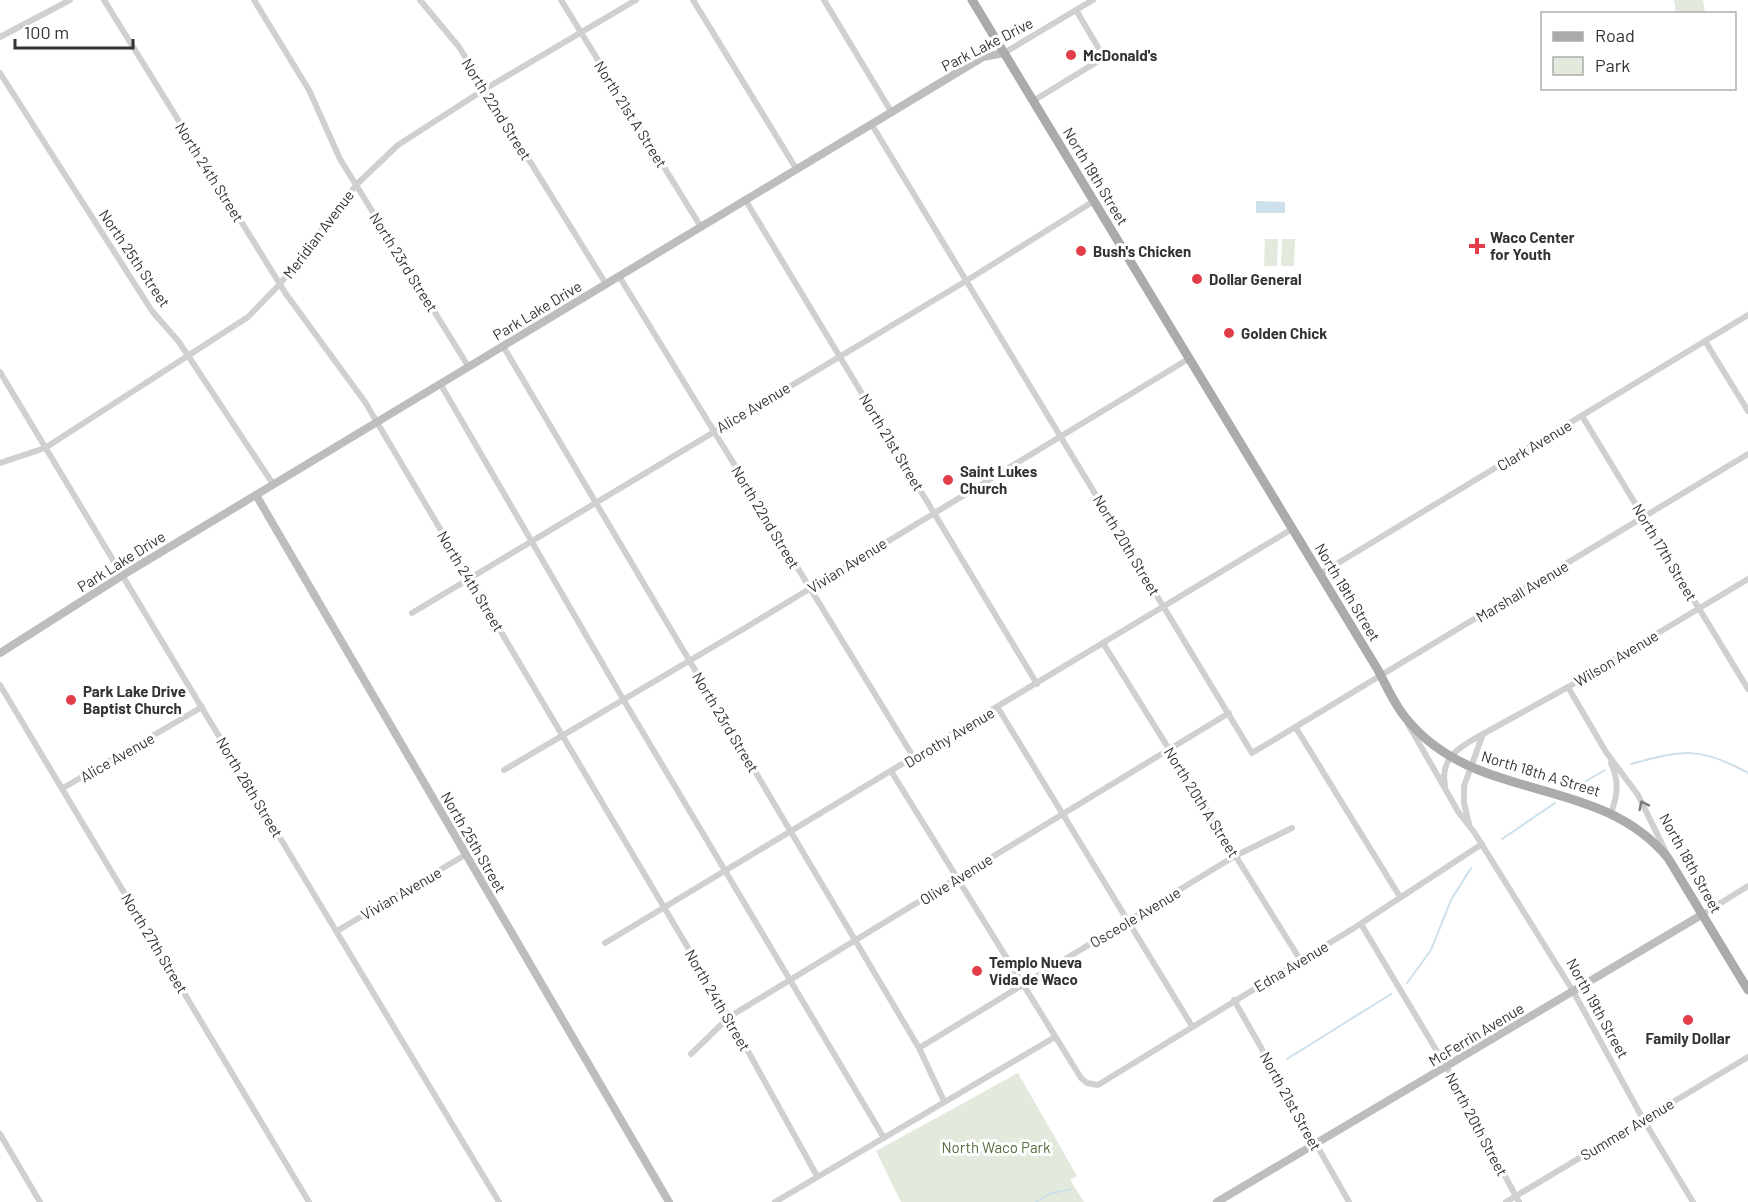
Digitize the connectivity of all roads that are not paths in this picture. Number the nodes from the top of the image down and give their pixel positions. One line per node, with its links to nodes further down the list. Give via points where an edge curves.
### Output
1 (70, 0): 13 (street)
2 (104, 0): 27 (street, North 24th Street)
3 (254, 0): 21 (street, North 23rd Street, via 309,90)
4 (420, 0): 16 (street, North 22nd Street, via 459,47)
5 (561, 0): 12 (street, North 21st A Street)
6 (636, 0): 12 (street, Meridian Avenue)
7 (693, 0): 20 (street)
8 (824, 0): 18 (street)
9 (972, 0): 14 (main road, North 19th Street)
10 (1093, 0): 11 (street, Park Lake Drive)
11 (1076, 10): 14 (street, Park Lake Drive); 17 (street, via 1099,50 1100,60)
12 (581, 33): 16 (street, Meridian Avenue); 24 (street, North 21st A Street)
13 (0, 37)
14 (1004, 53): 17 (main road, North 19th Street); 18 (street, Park Lake Drive, via 983,57)
15 (0, 73): 33 (street, North 25th Street, via 152,311 168,327)
16 (485, 89): 21 (street, Meridian Avenue, via 398,146); 28 (street, North 22nd Street)
17 (1033, 101): 23 (main road, North 19th Street)
18 (892, 113): 19 (street, Park Lake Drive)
19 (872, 125): 20 (street, Park Lake Drive); 26 (street, North 20th Street)
20 (797, 170): 22 (street, Park Lake Drive)
21 (356, 185): 27 (street, Meridian Avenue); 35 (street, North 23rd Street)
22 (746, 201): 24 (street, Park Lake Drive); 32 (street, North 21st Street)
23 (1094, 201): 26 (street, Alice Avenue); 34 (main road, North 19th Street)
24 (701, 227): 25 (street, Park Lake Drive)
25 (619, 276): 28 (street, Park Lake Drive); 41 (street, North 22nd Street)
26 (966, 281): 32 (street, Alice Avenue); 42 (street, North 20th Street)
27 (280, 284): 33 (street, Meridian Avenue, via 248,317); 40 (street, North 24th Street, via 356,387)
28 (606, 284): 31 (street, Park Lake Drive)
29 (1748, 315): 30 (street, Clark Avenue)
30 (1706, 341): 38 (street); 39 (street, Clark Avenue)
31 (503, 346): 35 (street, Park Lake Drive); 48 (street, North 23rd Street)
32 (840, 356): 41 (street, Alice Avenue); 49 (street, North 21st Street)
33 (187, 357): 43 (street, Meridian Avenue); 46 (street, North 25th Street)
34 (1190, 358): 42 (street, Vivian Avenue); 51 (main road, North 19th Street)
35 (468, 366): 37 (street, Park Lake Drive)
36 (0, 372): 43 (street, North 26th Street)
37 (441, 385): 40 (street, Park Lake Drive); 52 (street)
38 (1748, 411)
39 (1581, 417): 50 (street, North 17th Street); 53 (street, Clark Avenue)
40 (377, 424): 46 (street, Park Lake Drive); 55 (street, North 24th Street)
41 (714, 431): 48 (street, Alice Avenue); 57 (street, North 22nd Street)
42 (1061, 436): 49 (street, Vivian Avenue); 58 (street, North 20th Street)
43 (45, 448): 45 (street, Meridian Avenue); 54 (street, North 26th Street)
44 (1748, 454): 50 (street, Marshall Avenue)
45 (0, 463)
46 (273, 484): 47 (street, Park Lake Drive)
47 (256, 495): 54 (street, Park Lake Drive); 92 (street, North 25th Street)
48 (596, 502): 52 (street, Alice Avenue); 63 (street, North 23rd Street)
49 (934, 513): 57 (street, Vivian Avenue); 65 (street, North 21st Street)
50 (1644, 517): 59 (street, North 17th Street); 64 (street, Marshall Avenue)
51 (1292, 529): 53 (main road, North 19th Street); 58 (street, Dorothy Avenue)
52 (530, 542): 55 (street, Alice Avenue); 69 (street)
53 (1320, 574): 64 (main road, North 19th Street)
54 (123, 575): 62 (street, Park Lake Drive); 70 (street, North 26th Street)
55 (470, 578): 60 (street, Alice Avenue); 76 (street, North 24th Street)
56 (1748, 579): 59 (street, Wilson Avenue)
57 (809, 588): 63 (street, Vivian Avenue); 80 (street, North 22nd Street)
58 (1164, 606): 61 (street, Dorothy Avenue); 72 (street, North 20th Street)
59 (1699, 608): 67 (street, Wilson Avenue); 68 (street, North 17th Street)
60 (412, 613)
61 (1103, 643): 65 (street, Dorothy Avenue); 77 (street, North 20th A Street)
62 (0, 653)
63 (690, 660): 69 (street, Vivian Avenue); 90 (street, North 23rd Street)
64 (1382, 676): 73 (main road, North 19th Street); 74 (street, Marshall Avenue)
65 (1037, 684): 71 (street, Dorothy Avenue)
66 (0, 685): 84 (street, North 27th Street)
67 (1568, 687): 75 (street, Wilson Avenue); 78 (street, North 18th Street)
68 (1748, 689)
69 (623, 699): 76 (street, Vivian Avenue); 95 (street)
70 (202, 707): 84 (street, Alice Avenue); 103 (street, North 26th Street)
71 (998, 708): 80 (street, Dorothy Avenue); 86 (street)
72 (1228, 713): 74 (street, North 20th Street, via 1252,753); 77 (street, Olive Avenue)
73 (1404, 717): 79 (main road, North 18th A Street); 85 (street, North 19th Street)
74 (1296, 728): 98 (street)
75 (1483, 734): 79 (street, Wilson Avenue); 81 (street)
76 (562, 735): 82 (street, Vivian Avenue); 99 (street, North 24th Street)
77 (1169, 749): 86 (street, Olive Avenue); 93 (street, North 20th A Street)
78 (1606, 752): 87 (street, North 18th Street, via 1617,776); 94 (street, North 18th Street, one-way to 78, via 1638,795)
79 (1451, 756): 81 (main road, North 18th A Street); 85 (street, via 1443,772)
80 (914, 758): 83 (street, Dorothy Avenue)
81 (1471, 767): 87 (main road, North 18th A Street, via 1534,790 1575,798); 88 (street, via 1463,796)
82 (504, 770)
83 (891, 771): 90 (street, Dorothy Avenue); 96 (street)
84 (63, 788): 127 (street, North 27th Street)
85 (1446, 790): 88 (street, North 19th Street)
86 (1063, 813): 96 (street, Olive Avenue); 101 (street)
87 (1611, 813): 94 (main road, North 18th A Street, via 1654,840)
88 (1469, 824): 91 (street, North 19th Street)
89 (1292, 828): 93 (street, Osceole Avenue)
90 (791, 832): 95 (street, Dorothy Avenue); 104 (street, North 23rd Street)
91 (1482, 844): 98 (street, Edna Avenue); 110 (street, North 19th Street)
92 (465, 855): 103 (street, Vivian Avenue); 129 (street, North 25th Street)
93 (1235, 856): 101 (street, Osceole Avenue); 106 (street, North 20th A Street)
94 (1668, 858): 100 (main road, North 18th Street)
95 (724, 871): 99 (street, Dorothy Avenue); 107 (street)
96 (956, 878): 104 (street, Olive Avenue); 108 (street)
97 (1748, 886): 100 (street, McFerrin Avenue)
98 (1400, 897): 102 (street, Edna Avenue)
99 (664, 907): 105 (street, Dorothy Avenue); 112 (street, North 24th Street)
100 (1703, 914): 109 (main road, North 18th Street); 110 (street, McFerrin Avenue)
101 (1129, 921): 108 (street, Osceole Avenue); 113 (street)
102 (1361, 924): 106 (street, Edna Avenue); 118 (street, North 20th Street)
103 (337, 930): 128 (street, North 26th Street)
104 (855, 940): 107 (street, Olive Avenue); 115 (street, North 23rd Street)
105 (605, 943)
106 (1300, 961): 111 (street, Edna Avenue)
107 (790, 980): 112 (street, Olive Avenue); 122 (street)
108 (1023, 985): 114 (street); 115 (street, Osceole Avenue)
109 (1748, 990)
110 (1573, 991): 118 (street, McFerrin Avenue); 120 (street, North 19th Street)
111 (1234, 1000): 113 (street, Edna Avenue); 123 (street, North 21st Street)
112 (729, 1017): 116 (street, Olive Avenue); 124 (street, North 24th Street)
113 (1192, 1026): 114 (street, Edna Avenue, via 1098,1085 1081,1078)
114 (1055, 1037): 119 (street)
115 (919, 1047): 119 (street, North 23rd Street)
116 (691, 1054)
117 (1748, 1057): 120 (street, Summer Avenue)
118 (1447, 1068): 123 (street, McFerrin Avenue); 125 (street, North 20th Street)
119 (944, 1101): 122 (street)
120 (1643, 1119): 125 (street, Summer Avenue); 134 (street, North 19th Street)
121 (0, 1134): 126 (street)
122 (884, 1138): 124 (street)
123 (1315, 1144): 131 (street, McFerrin Avenue); 132 (street, North 21st Street)
124 (817, 1176): 130 (street)
125 (1517, 1199): 133 (street, Summer Avenue)
126 (40, 1202)
127 (309, 1202)
128 (499, 1202)
129 (669, 1202)
130 (774, 1202)
131 (1217, 1202)
132 (1349, 1202)
133 (1506, 1202)
134 (1693, 1202)

